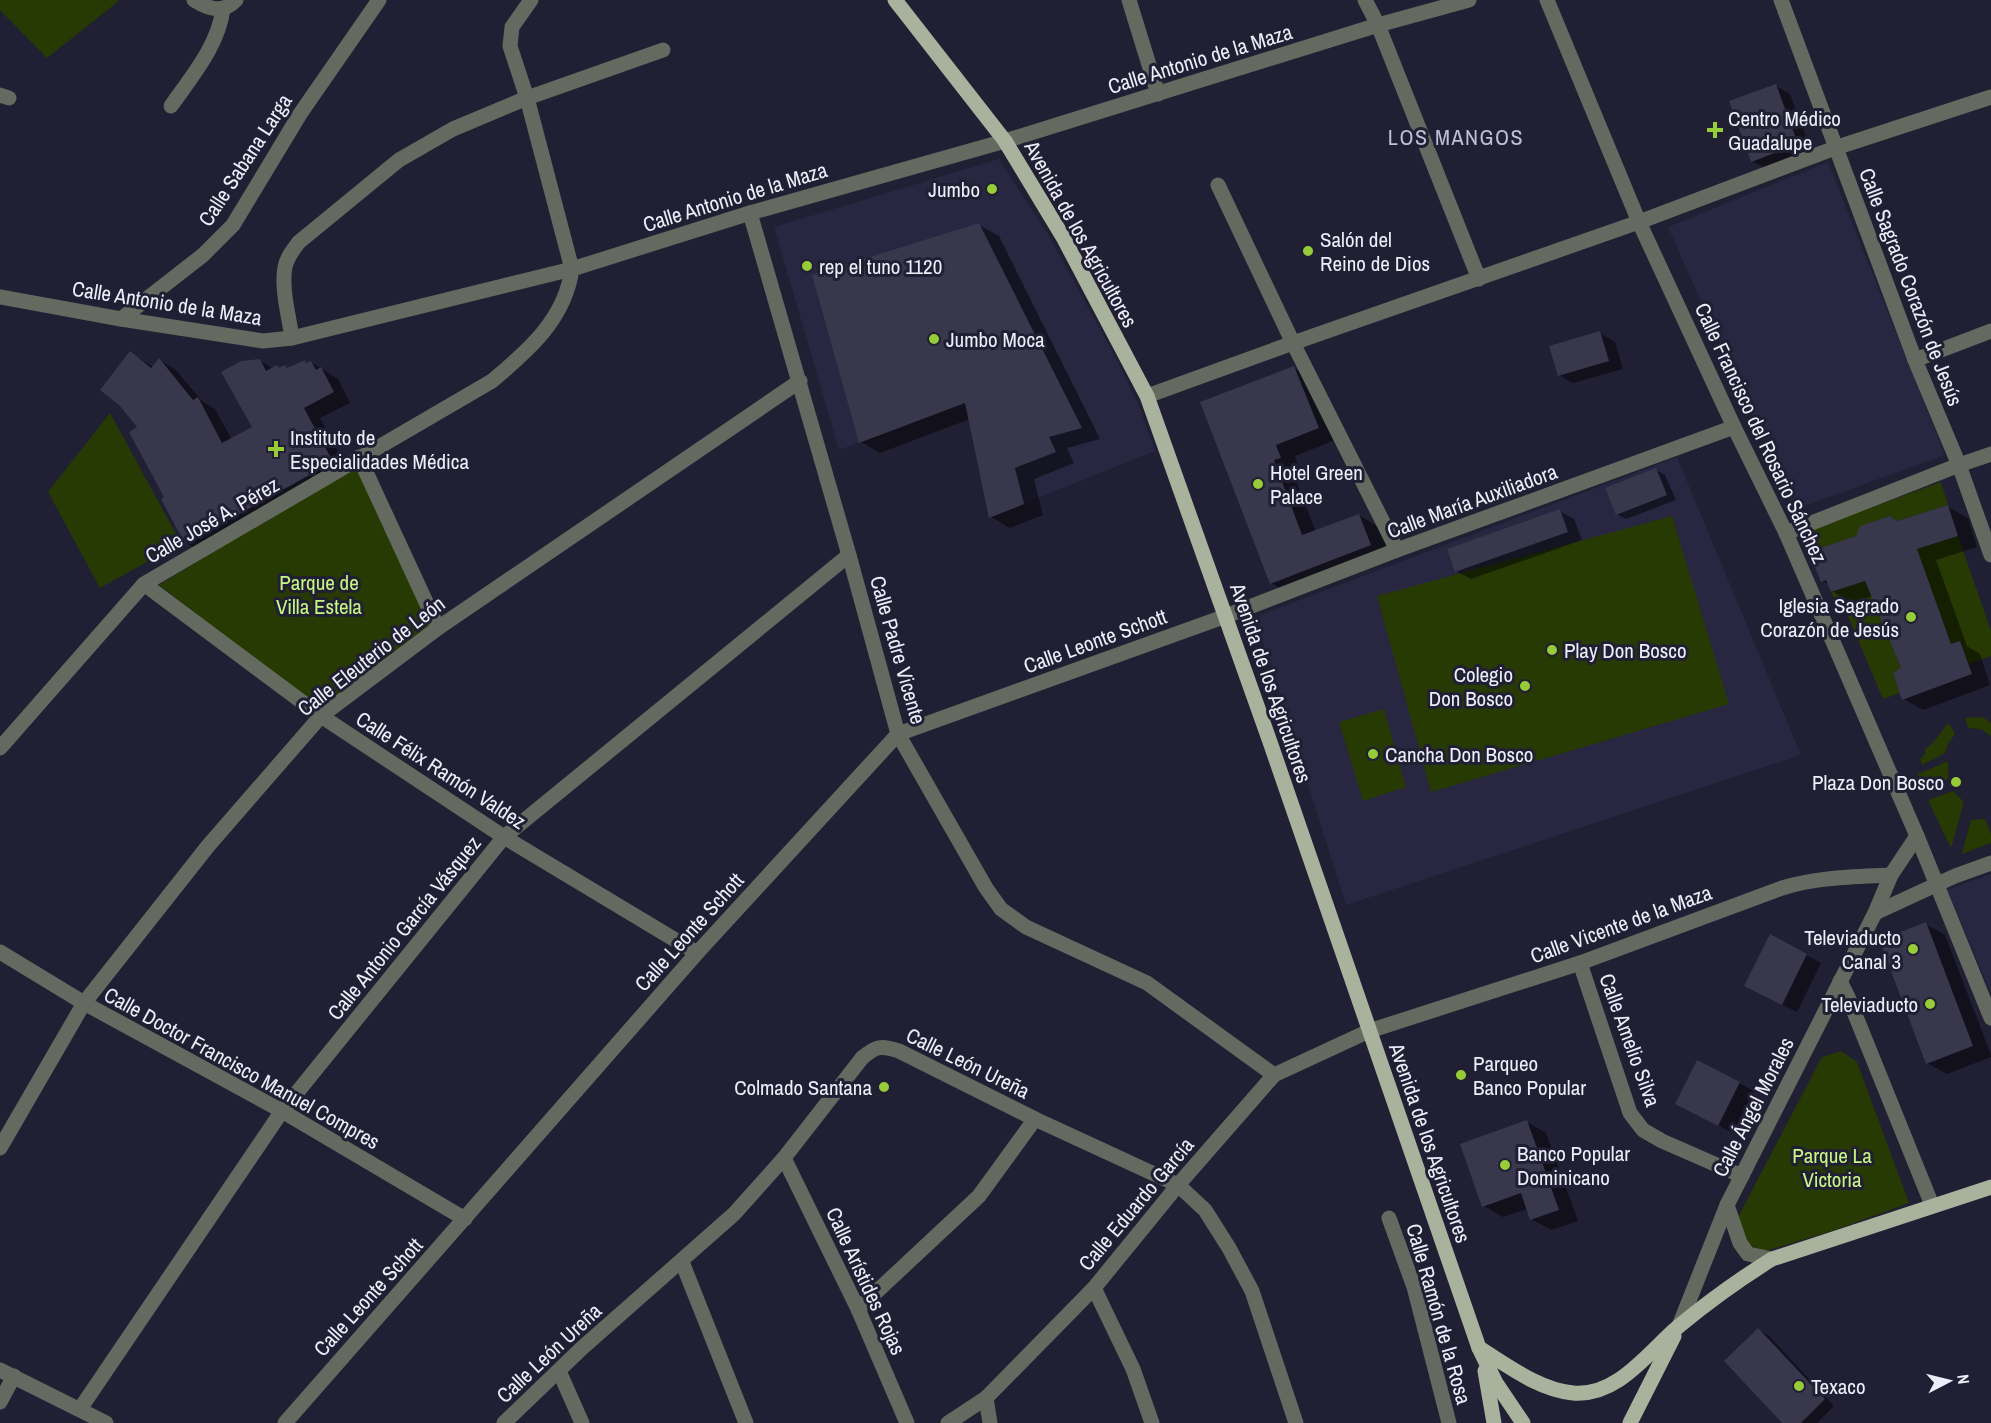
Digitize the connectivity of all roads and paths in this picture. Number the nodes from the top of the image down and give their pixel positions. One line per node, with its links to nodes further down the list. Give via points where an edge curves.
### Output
1 (194, 0): 11 (street)
2 (236, 0): 11 (street)
3 (379, 0): 26 (street, Calle Sabana Larga, via 300,114 232,225 203,255)
4 (531, 0): 16 (street, via 512,27 510,46)
5 (895, 0): 18 (main road, Avenida de los Agricultores)
6 (1129, 0): 14 (street)
7 (1365, 0): 12 (street)
8 (1469, 0): 12 (street, Calle Antonio de la Maza)
9 (1547, 0): 22 (street, Calle Francisco del Rosario Sánchez)
10 (1781, 0): 19 (street, Calle Sagrado Corazón de Jesús)
11 (223, 9): 17 (street, via 221,25 203,62)
12 (1378, 25): 14 (street, Calle Antonio de la Maza); 24 (street)
13 (663, 50): 16 (street)
14 (1158, 94): 18 (street, Calle Antonio de la Maza)
15 (1991, 97): 19 (street)
16 (527, 98): 23 (street); 28 (street, via 453,129 399,160 299,242 285,265)
17 (171, 106)
18 (1005, 141): 21 (street, Calle Antonio de la Maza); 32 (main road, Avenida de los Agricultores, via 1063,237)
19 (1835, 148): 22 (street); 30 (street, Calle Sagrado Corazón de Jesús)
20 (1218, 185): 29 (street)
21 (750, 213): 23 (street, Calle Antonio de la Maza); 31 (street, Calle Padre Vicente)
22 (1639, 222): 24 (street); 33 (street, Calle Francisco del Rosario Sánchez)
23 (572, 269): 28 (street, Calle Antonio de la Maza); 35 (street, Calle José A. Pérez, via 554,319 515,362 492,381)
24 (1479, 279): 29 (street)
25 (0, 297): 26 (street, Calle Antonio de la Maza)
26 (121, 319): 28 (street, Calle Antonio de la Maza, via 263,341)
27 (1991, 331): 30 (street)
28 (292, 338)
29 (1293, 343): 32 (street); 38 (street)
30 (1915, 360): 36 (street, Calle Sagrado Corazón de Jesús)
31 (800, 381): 39 (street, Calle Padre Vicente); 43 (street, Calle Eleuterio de León)
32 (1147, 396): 42 (main road, Avenida de los Agricultores)
33 (1734, 427): 37 (street, Calle Francisco del Rosario Sánchez); 38 (street, Calle María Auxiliadora)
34 (1991, 454): 36 (street)
35 (358, 458): 41 (street, Calle José A. Pérez); 43 (street)
36 (1959, 465): 37 (street); 40 (street, Calle Sagrado Corazón de Jesús)
37 (1786, 533): 47 (street, Calle Francisco del Rosario Sánchez)
38 (1397, 550): 42 (street, Calle María Auxiliadora)
39 (849, 555): 45 (street, Calle Padre Vicente); 48 (street, Calle Antonio García Vásquez)
40 (1991, 555)
41 (144, 584): 44 (street, Calle Félix Ramón Valdez); 46 (street, Calle José A. Pérez)
42 (1226, 616): 45 (street, Calle Leonte Schott); 59 (main road, Avenida de los Agricultores)
43 (438, 628): 44 (street, Calle Eleuterio de León)
44 (321, 716): 48 (street, Calle Félix Ramón Valdez); 57 (street, Calle Eleuterio de León, via 208,846)
45 (898, 734): 54 (street, Calle Leonte Schott); 60 (street, Calle Padre Vicente, via 1001,909 1026,927 1148,983)
46 (0, 748)
47 (1917, 836): 50 (street, Calle Ángel Morales); 51 (street, Calle Francisco del Rosario Sánchez)
48 (504, 837): 54 (street, Calle Félix Ramón Valdez); 61 (street, Calle Antonio García Vásquez)
49 (1991, 863): 51 (street)
50 (1891, 875): 52 (street, Calle Ángel Morales); 55 (street, Calle Vicente de la Maza, via 1806,881)
51 (1937, 885): 52 (street); 58 (street, Calle Francisco del Rosario Sánchez)
52 (1875, 913): 56 (street, Calle Ángel Morales)
53 (0, 952): 57 (street, Calle Doctor Francisco Manuel Compres)
54 (697, 953): 71 (street, Calle Leonte Schott)
55 (1580, 963): 59 (street, Calle Vicente de la Maza); 65 (street, Calle Amelio Silva, via 1630,1113 1643,1130 1662,1141)
56 (1840, 981): 65 (street, Calle Ángel Morales); 69 (street)
57 (84, 1003): 61 (street, Calle Doctor Francisco Manuel Compres); 63 (street, Calle Eleuterio de León)
58 (1991, 1018)
59 (1369, 1031): 60 (street, Calle Eduardo García); 77 (main road, Avenida de los Agricultores)
60 (1274, 1075): 66 (street, Calle Eduardo García)
61 (282, 1111): 71 (street, Calle Doctor Francisco Manuel Compres); 82 (street, Calle Antonio García Vásquez)
62 (1035, 1119): 64 (street, Calle León Ureña, via 899,1050 873,1048 838,1086); 66 (street, Calle León Ureña); 75 (street, via 979,1196)
63 (0, 1148)
64 (784, 1158): 73 (street, Calle León Ureña, via 734,1214); 75 (street, Calle Arístides Rojas)
65 (1742, 1176): 68 (street, Calle Ángel Morales)
66 (1178, 1185): 74 (street, Calle Eduardo García); 92 (street, Calle León Ureña, via 1205,1210 1252,1291)
67 (1991, 1187): 69 (main road)
68 (1727, 1205): 72 (street, via 1740,1243 1748,1254); 76 (street, Calle Ángel Morales)
69 (1932, 1205): 72 (main road)
70 (1389, 1218): 93 (street, Calle Ramón de la Rosa, via 1414,1287)
71 (465, 1219): 84 (street, Calle Leonte Schott)
72 (1772, 1259): 76 (main road)
73 (682, 1262): 78 (street, Calle León Ureña); 87 (street)
74 (1094, 1288): 80 (street, Calle Eduardo García); 91 (street, via 1133,1369)
75 (858, 1309): 88 (street, Calle Arístides Rojas)
76 (1679, 1326): 77 (main road, via 1628,1373 1589,1392 1560,1391); 96 (main road)
77 (1480, 1352): 94 (main road); 95 (main road, Avenida de los Agricultores)
78 (560, 1371): 85 (street, Calle León Ureña); 86 (street)
79 (7, 1373): 81 (street); 82 (street)
80 (986, 1398): 89 (street, Calle Eduardo García); 90 (street)
81 (0, 1402)
82 (80, 1409): 83 (street)
83 (106, 1423)
84 (285, 1423)
85 (504, 1423)
86 (582, 1423)
87 (746, 1423)
88 (907, 1423)
89 (948, 1423)
90 (990, 1423)
91 (1152, 1423)
92 (1296, 1423)
93 (1449, 1423)
94 (1494, 1423)
95 (1523, 1423)
96 (1630, 1423)

